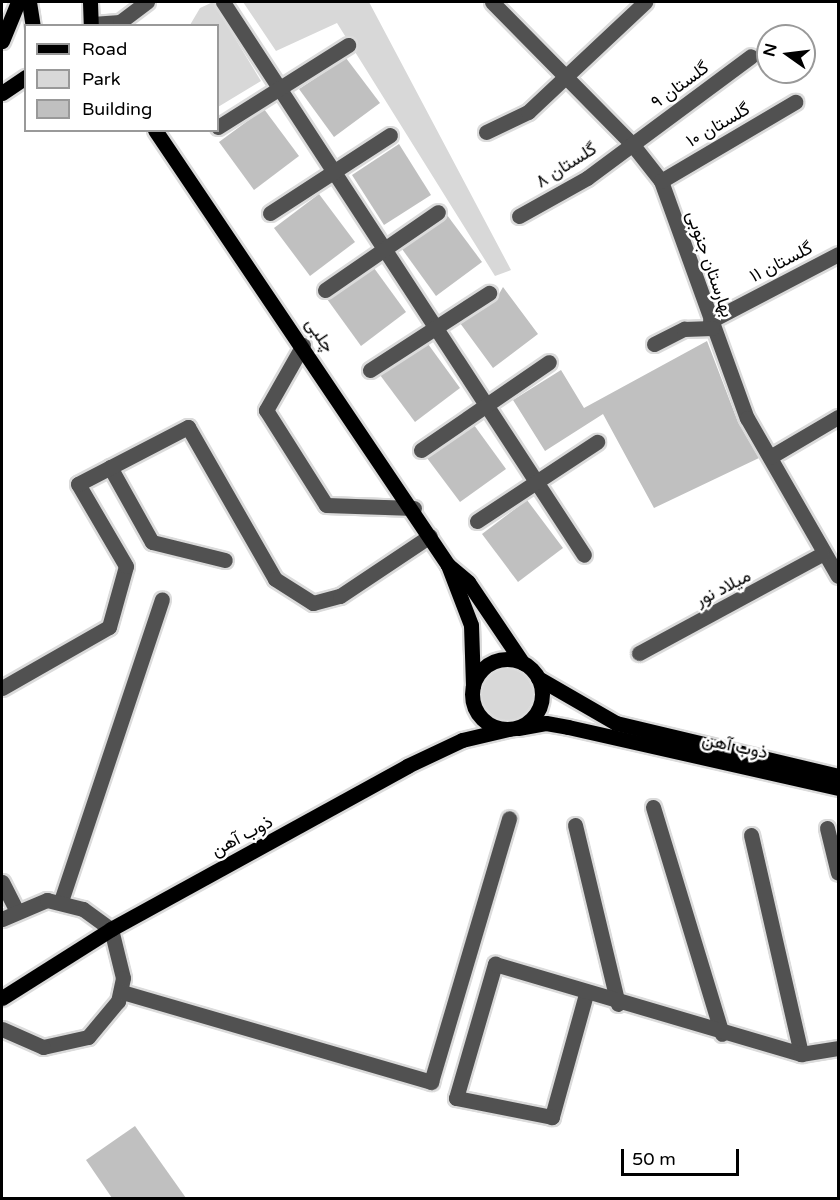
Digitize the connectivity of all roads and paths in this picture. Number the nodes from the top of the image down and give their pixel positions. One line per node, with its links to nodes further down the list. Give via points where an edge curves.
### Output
1 (18, 2): 11 (main road)
2 (29, 2): 8 (main road)
3 (90, 2): 9 (main road)
4 (147, 2): 10 (street, via 120,22)
5 (223, 2): 16 (street)
6 (645, 2): 15 (street)
7 (499, 4): 15 (street, بهارستان جنوبی)
8 (33, 24)
9 (91, 24)
10 (101, 24)
11 (2, 41)
12 (348, 45): 16 (street)
13 (751, 56): 23 (street, گلستان ۹)
14 (24, 78): 17 (main road)
15 (566, 78): 21 (street, via 528,112); 23 (street, بهارستان جنوبی)
16 (282, 86): 19 (street); 24 (street)
17 (2, 93)
18 (795, 102): 25 (street, گلستان ۱۰)
19 (219, 126)
20 (156, 132): 36 (main road, چلبی)
21 (486, 132)
22 (390, 135): 24 (street)
23 (632, 144): 25 (street, بهارستان جنوبی); 28 (street, گلستان ۸)
24 (336, 170): 27 (street); 29 (street)
25 (661, 182): 33 (street, بهارستان جنوبی)
26 (438, 212): 29 (street)
27 (270, 213)
28 (519, 216)
29 (387, 249): 31 (street); 34 (street)
30 (838, 254): 33 (street, گلستان ۱۱)
31 (325, 290)
32 (489, 293): 34 (street)
33 (711, 324): 35 (street, via 684,329); 43 (street, بهارستان جنوبی, via 747,418)
34 (437, 326): 38 (street); 39 (street)
35 (654, 344)
36 (303, 345): 46 (main road, چلبی); 46 (street, via 266,410 326,505)
37 (549, 362): 39 (street)
38 (370, 370)
39 (487, 403): 42 (street); 45 (street)
40 (838, 417): 43 (street)
41 (597, 442): 45 (street)
42 (421, 450)
43 (770, 457): 49 (street, بهارستان جنوبی)
44 (110, 467): 48 (street, via 188,427 275,579 313,603 340,596); 51 (street, via 152,542); 59 (street, via 78,484 126,566 109,627)
45 (537, 481): 47 (street); 50 (street)
46 (414, 508): 48 (main road, چلبی)
47 (477, 521)
48 (430, 536): 52 (main road, چلبی)
49 (822, 554): 53 (street, بهارستان جنوبی); 55 (street, میلاد نور)
50 (584, 555)
51 (225, 560)
52 (448, 565): 56 (main road, via 468,582); 58 (main road, via 471,625)
53 (838, 576)
54 (162, 599): 70 (street)
55 (639, 653)
56 (522, 662): 57 (main road); 58 (main road, via 492,663)
57 (538, 678): 60 (main road, via 539,706); 61 (main road, ذوب آهن, via 616,723)
58 (473, 686): 60 (main road, via 479,716)
59 (2, 688)
60 (513, 728): 62 (main road, ذوب آهن, via 546,723 568,727); 73 (main road, ذوب آهن, via 462,740 407,766)
61 (838, 776)
62 (838, 788)
63 (653, 807): 79 (street)
64 (508, 818): 74 (street, via 431,1082)
65 (575, 825): 77 (street)
66 (838, 833): 68 (street, via 827,828)
67 (751, 834): 81 (street)
68 (838, 873)
69 (2, 882): 71 (street)
70 (62, 901): 71 (street); 73 (street)
71 (16, 910): 72 (street)
72 (2, 919)
73 (111, 929): 74 (street, via 121,955); 76 (main road, ذوب آهن)
74 (122, 992): 78 (street, via 106,1021 67,1046 43,1047)
75 (586, 994): 75 (street, via 552,1117 456,1098 495,964); 77 (street)
76 (2, 998)
77 (618, 1004): 79 (street)
78 (2, 1029)
79 (722, 1035): 81 (street)
80 (838, 1048): 81 (street)
81 (801, 1054)

